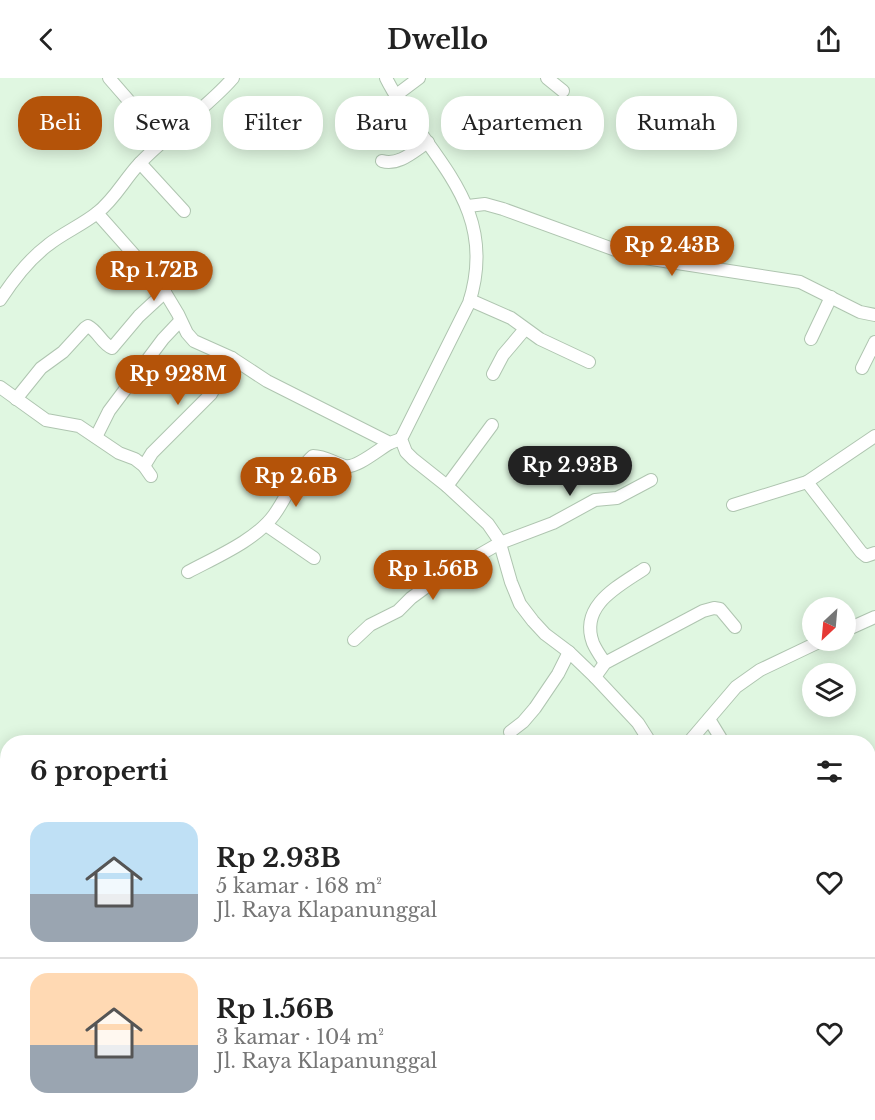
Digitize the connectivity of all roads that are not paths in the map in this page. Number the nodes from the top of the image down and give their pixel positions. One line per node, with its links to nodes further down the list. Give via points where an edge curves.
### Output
1 (109, 78): 7 (street)
2 (233, 78): 9 (street)
3 (386, 78): 8 (street)
4 (419, 78): 8 (street)
5 (547, 78): 6 (street)
6 (563, 92)
7 (125, 96)
8 (395, 96)
9 (211, 99)
10 (429, 143): 15 (street)
11 (153, 150): 14 (street)
12 (415, 150): 13 (street, via 390,164)
13 (382, 161)
14 (140, 163): 16 (street); 17 (street)
15 (468, 206): 19 (street, via 497,207 632,256 800,282); 21 (street, via 476,262)
16 (184, 211)
17 (97, 213): 18 (street); 20 (street, via 34,257)
18 (165, 292): 23 (street); 32 (street, via 112,348 93,329 85,328)
19 (831, 297): 22 (street); 25 (street)
20 (0, 300)
21 (470, 300): 24 (street, via 511,318); 36 (street)
22 (875, 315)
23 (180, 321): 27 (street, via 195,340); 35 (street, via 108,411)
24 (525, 329): 28 (street); 30 (street)
25 (811, 339)
26 (875, 342): 29 (street)
27 (232, 358): 35 (street, via 212,394 152,453 147,471 135,459); 36 (street, via 267,381)
28 (589, 362)
29 (862, 368)
30 (493, 374)
31 (0, 387): 32 (street)
32 (16, 399): 35 (street, via 46,420 79,426)
33 (492, 425): 39 (street)
34 (875, 435): 38 (street)
35 (96, 437)
36 (396, 441): 39 (street); 41 (street, via 352,467 313,456)
37 (651, 480): 42 (street, via 617,498 595,500 553,523)
38 (807, 482): 40 (street); 43 (street, via 861,552 866,556)
39 (447, 486): 42 (street, via 488,524)
40 (733, 505)
41 (266, 525): 44 (street); 46 (street, via 232,549)
42 (500, 543): 50 (street, via 426,587); 52 (street, via 520,604 545,634)
43 (875, 553)
44 (314, 558)
45 (644, 569): 53 (street, via 601,599 591,619 593,644)
46 (188, 572)
47 (874, 621): 49 (street)
48 (735, 627): 53 (street, via 720,609 703,611)
49 (856, 627)
50 (354, 640)
51 (802, 650): 55 (street, via 760,669 729,693)
52 (569, 652): 54 (street); 56 (street, via 535,708)
53 (605, 663): 54 (street)
54 (595, 677): 57 (street)
55 (709, 719): 58 (street); 59 (street)
56 (510, 732)
57 (646, 735)
58 (695, 735)
59 (719, 735)

